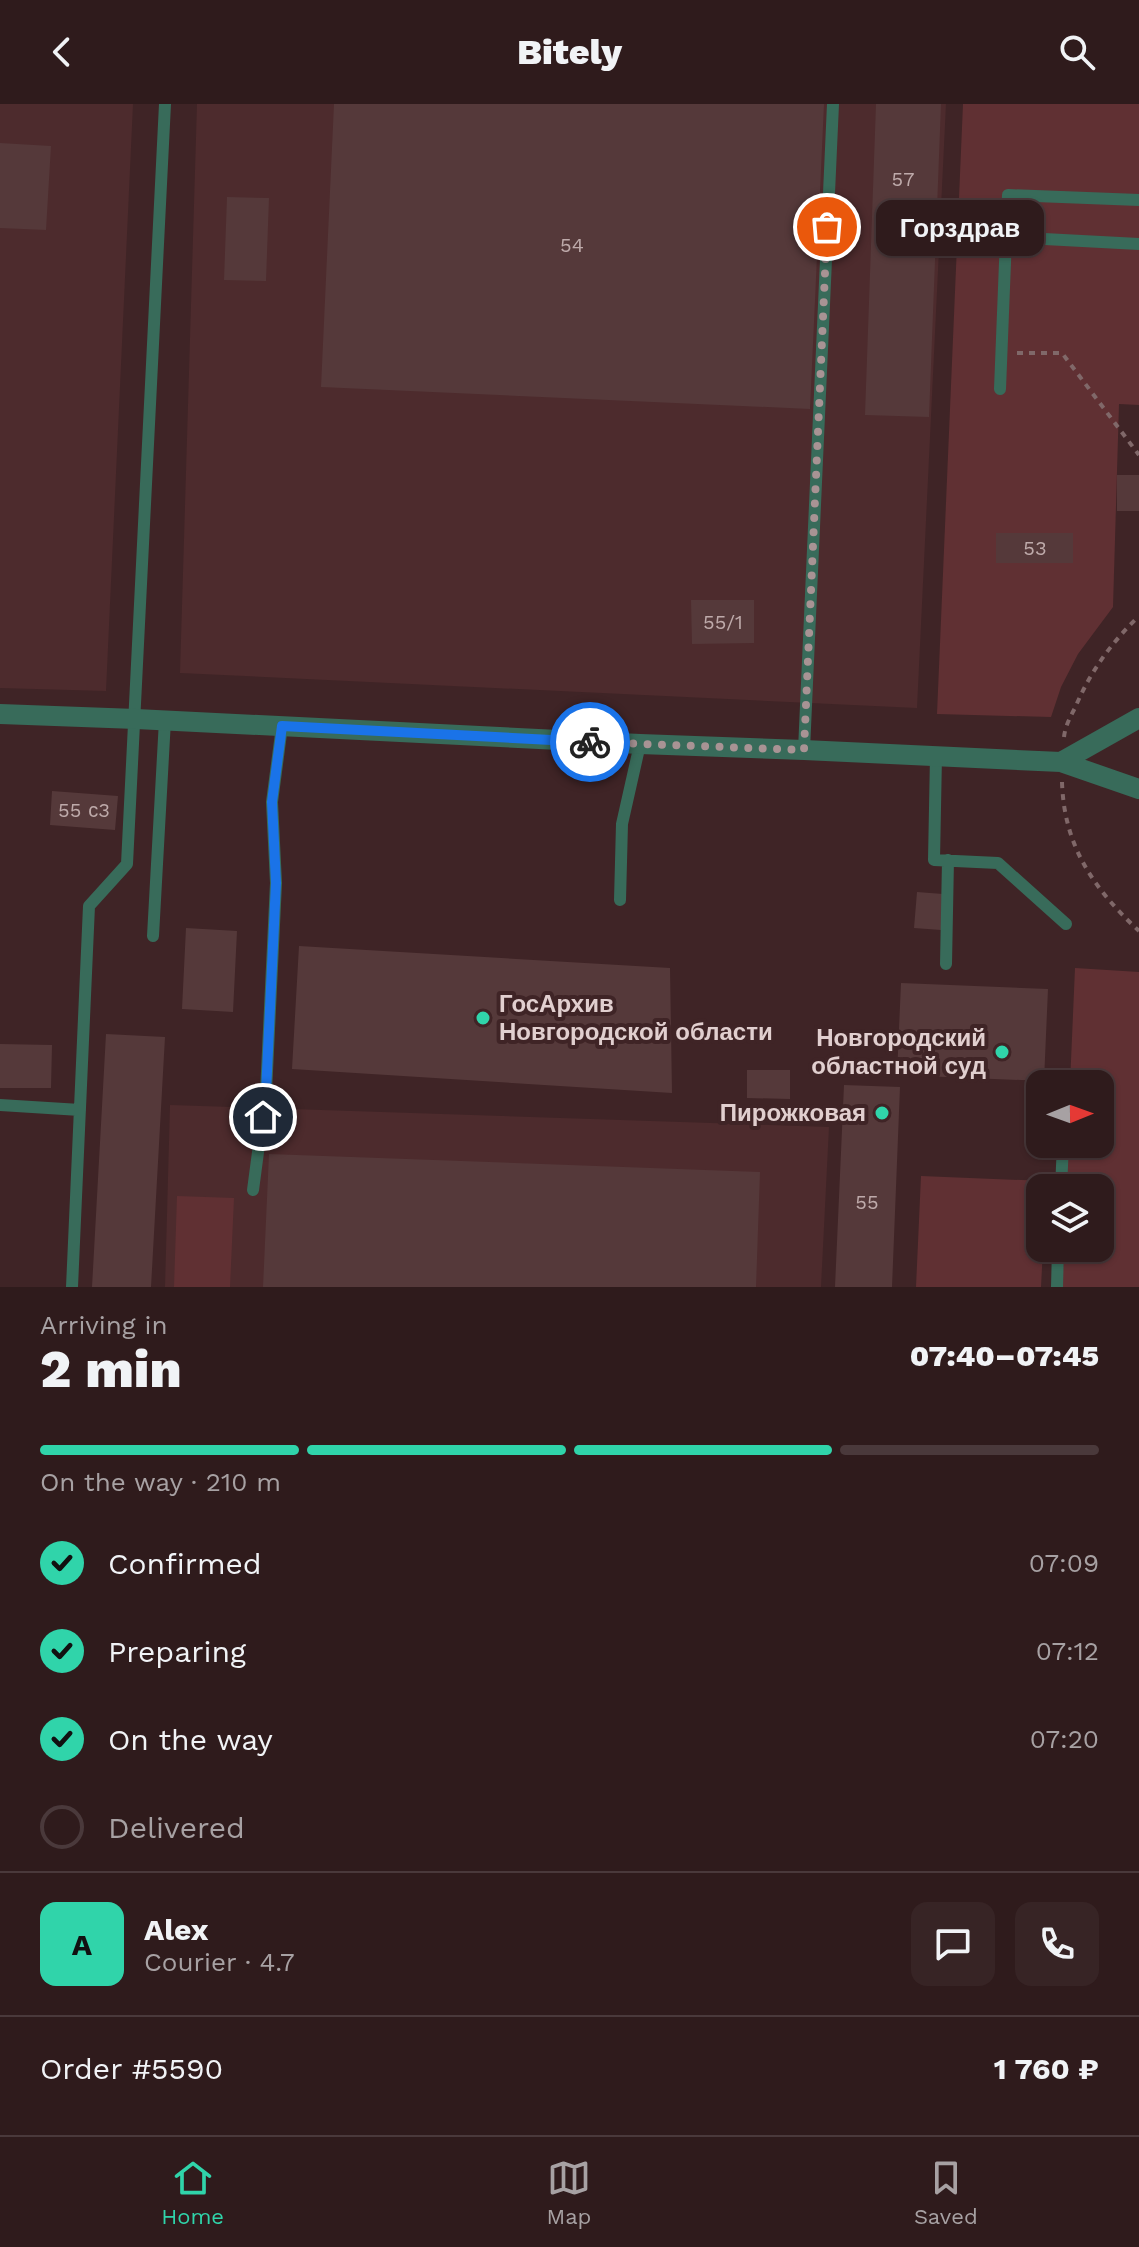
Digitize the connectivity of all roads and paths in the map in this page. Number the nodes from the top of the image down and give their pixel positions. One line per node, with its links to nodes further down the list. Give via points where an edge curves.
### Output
1 (165, 104): 11 (lane)
2 (833, 104): 15 (lane)
3 (1139, 200): 4 (lane, via 1008,195)
4 (1006, 237): 5 (lane); 6 (lane)
5 (1139, 244)
6 (1001, 353): 7 (lane); 8 (path, via 1062,353)
7 (1000, 389)
8 (1139, 455)
9 (0, 714): 11 (street)
10 (1139, 718): 17 (street)
11 (136, 719): 12 (street); 25 (lane, via 127,864 89,906)
12 (165, 720): 13 (street); 22 (lane)
13 (282, 726): 14 (street); 26 (lane, via 272,802 276,883 266,1092)
14 (640, 744): 15 (street); 20 (lane, via 622,824)
15 (804, 750): 16 (street)
16 (936, 756): 17 (street); 19 (lane, via 934,860)
17 (1061, 762): 18 (street)
18 (1139, 789)
19 (948, 860): 21 (lane, via 998,863); 23 (lane)
20 (620, 900)
21 (1066, 924)
22 (153, 936)
23 (946, 964)
24 (0, 1105): 25 (lane)
25 (80, 1110): 28 (lane)
26 (253, 1190)
27 (1058, 1262): 29 (lane)
28 (72, 1287)
29 (1057, 1287)

